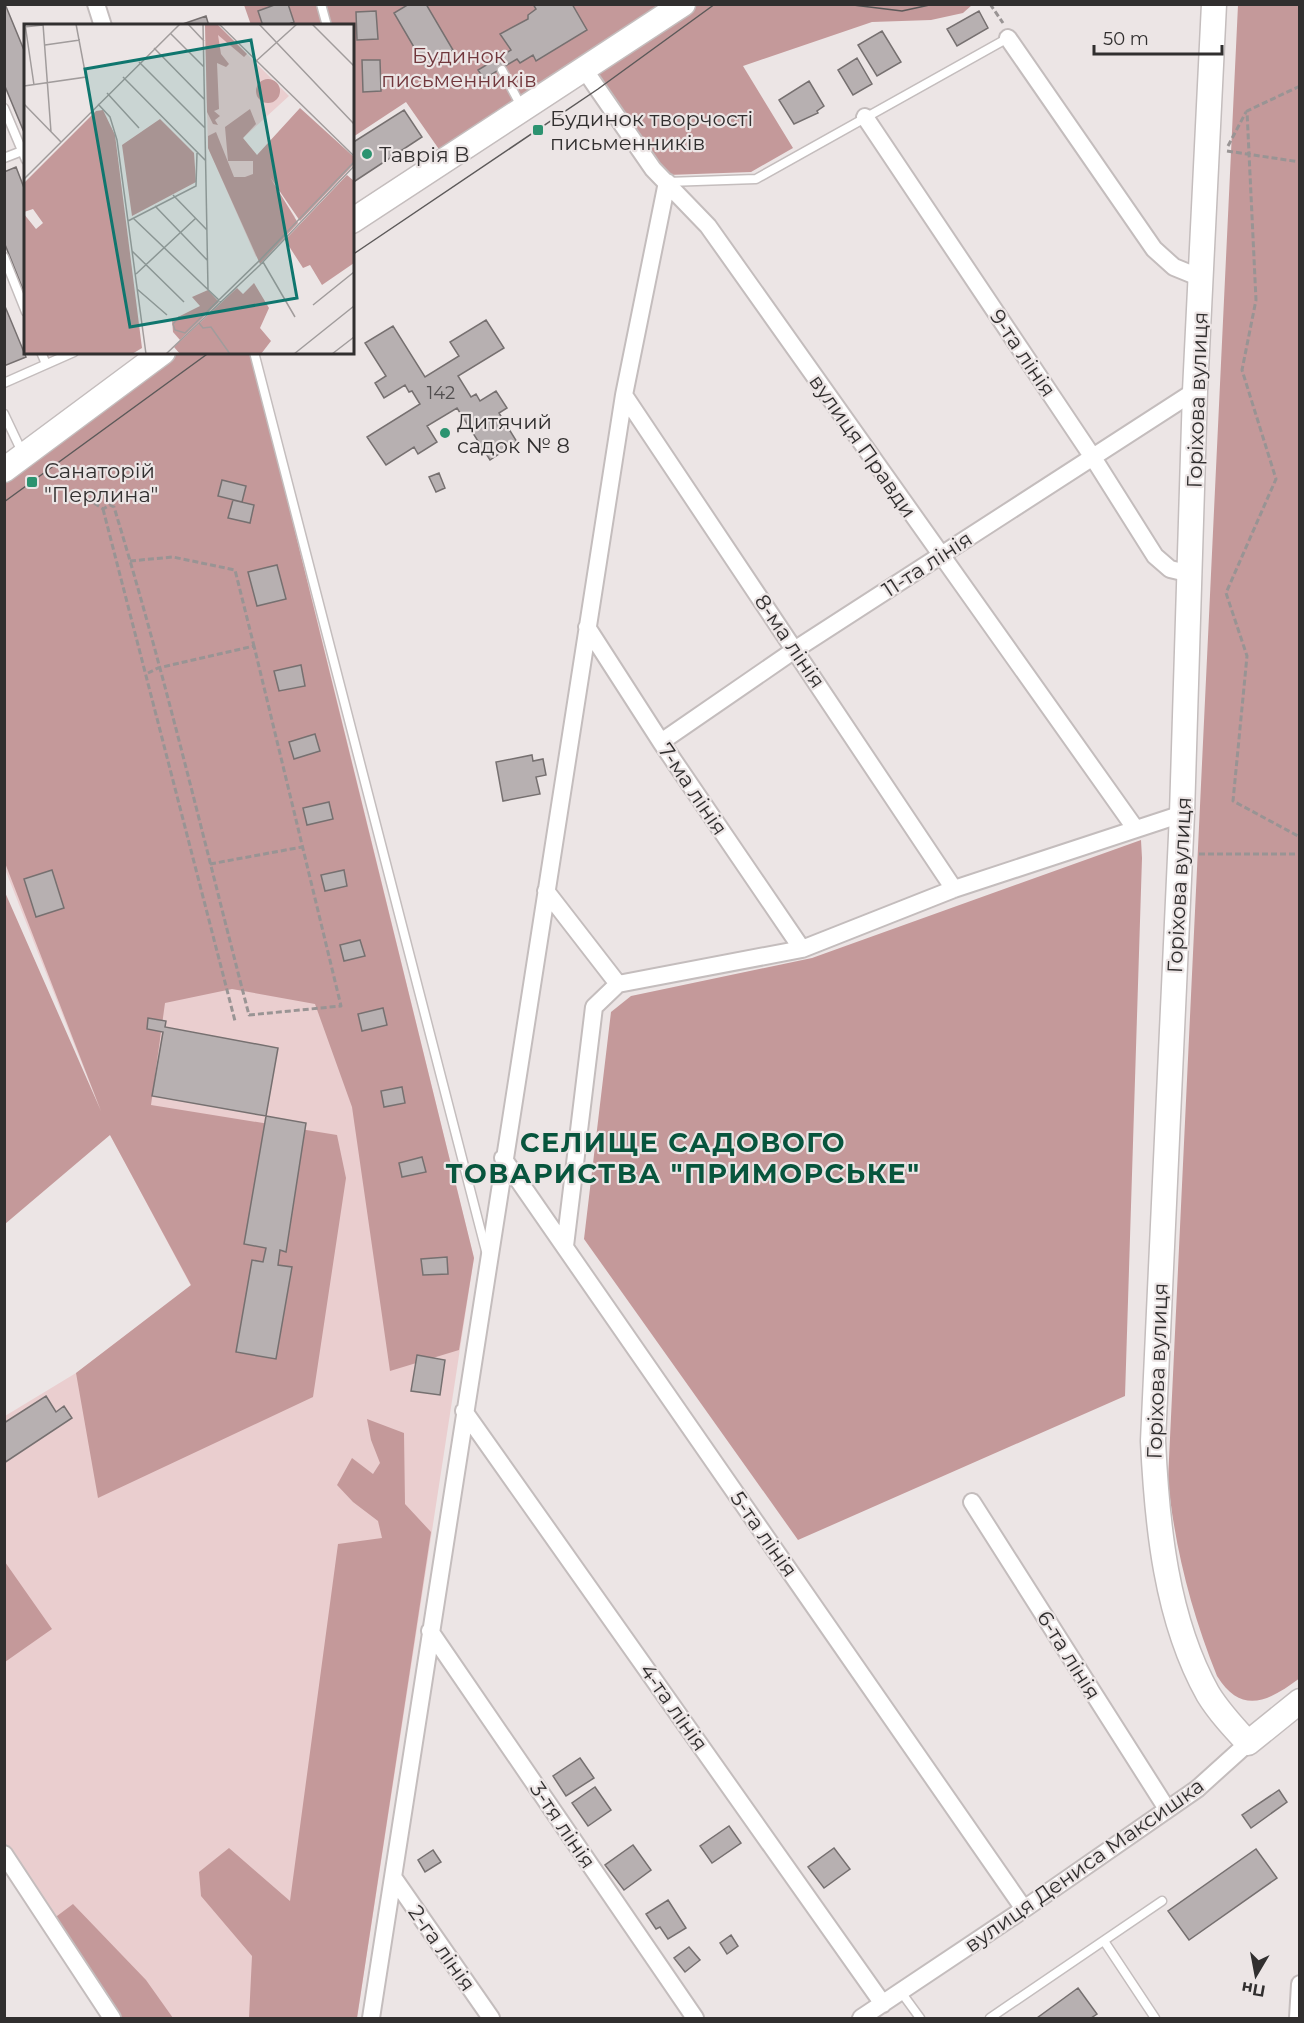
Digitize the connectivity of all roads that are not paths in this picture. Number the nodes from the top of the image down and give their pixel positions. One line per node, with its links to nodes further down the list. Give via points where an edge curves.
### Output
1 (96, 4): 5 (street)
2 (321, 4): 6 (lane)
3 (682, 4): 8 (street)
4 (1214, 4): 18 (street, Горіхова вулиця)
5 (102, 24)
6 (326, 24)
7 (1008, 38): 12 (lane); 18 (street, via 1154,249 1174,267)
8 (584, 69): 11 (street); 15 (street, вулиця Правди, via 653,169)
9 (502, 70): 11 (lane)
10 (4, 108): 13 (lane)
11 (523, 109): 16 (street)
12 (865, 117): 15 (lane, via 756,178); 30 (street, 9-та лінія)
13 (24, 156): 14 (lane)
14 (4, 158)
15 (667, 182): 27 (street); 32 (street, вулиця Правди, via 708,226)
16 (354, 220)
17 (4, 257): 19 (lane)
18 (1201, 278): 26 (street, Горіхова вулиця)
19 (24, 307)
20 (42, 354): 24 (lane)
21 (69, 354): 24 (lane)
22 (159, 354): 29 (street)
23 (255, 354): 45 (lane)
24 (46, 364): 25 (lane)
25 (4, 383)
26 (1195, 391): 30 (street, 11-та лінія); 33 (street, Горіхова вулиця)
27 (624, 394): 34 (street); 35 (street, 8-ма лінія)
28 (4, 414): 29 (lane)
29 (24, 456): 31 (street)
30 (1092, 456): 32 (street, 11-та лінія); 33 (street, 9-та лінія, via 1161,563)
31 (4, 470)
32 (939, 556): 35 (street, 11-та лінія); 38 (street, вулиця Правди)
33 (1191, 574): 37 (street, Горіхова вулиця)
34 (587, 627): 36 (street, 7-ма лінія); 40 (street)
35 (796, 649): 36 (street, 11-та лінія); 39 (street, 8-ма лінія)
36 (661, 742): 41 (street, 7-ма лінія)
37 (1182, 814): 38 (street); 50 (street, Горіхова вулиця, via 1153,1441 1156,1505 1174,1602 1194,1667 1225,1718)
38 (1135, 828): 39 (street)
39 (954, 889): 41 (street)
40 (546, 891): 42 (street); 43 (street)
41 (802, 949): 42 (street)
42 (618, 984): 44 (street, via 594,1007)
43 (503, 1158): 44 (street, 5-та лінія); 45 (street)
44 (565, 1246): 55 (street, 5-та лінія)
45 (488, 1257): 46 (street)
46 (464, 1411): 48 (street); 59 (street, 4-та лінія)
47 (972, 1502): 51 (street, 6-та лінія)
48 (430, 1631): 53 (street); 63 (street, 3-тя лінія)
49 (1299, 1701): 50 (street, вулиця Дениса Максишка)
50 (1248, 1743): 51 (street, вулиця Дениса Максишка, via 1197,1789)
51 (1167, 1809): 55 (street, вулиця Дениса Максишка)
52 (4, 1854): 60 (street)
53 (393, 1877): 61 (street); 62 (street, 2-га лінія)
54 (1162, 1901): 56 (lane)
55 (1024, 1909): 58 (street, вулиця Дениса Максишка)
56 (1104, 1941): 66 (lane); 67 (lane)
57 (1299, 1984): 68 (street)
58 (901, 1992): 59 (street, вулиця Дениса Максишка); 65 (lane)
59 (883, 2004): 64 (street, вулиця Дениса Максишка)
60 (112, 2019)
61 (371, 2019)
62 (491, 2019)
63 (695, 2019)
64 (861, 2019)
65 (920, 2019)
66 (990, 2019)
67 (1155, 2019)
68 (1298, 2019)

